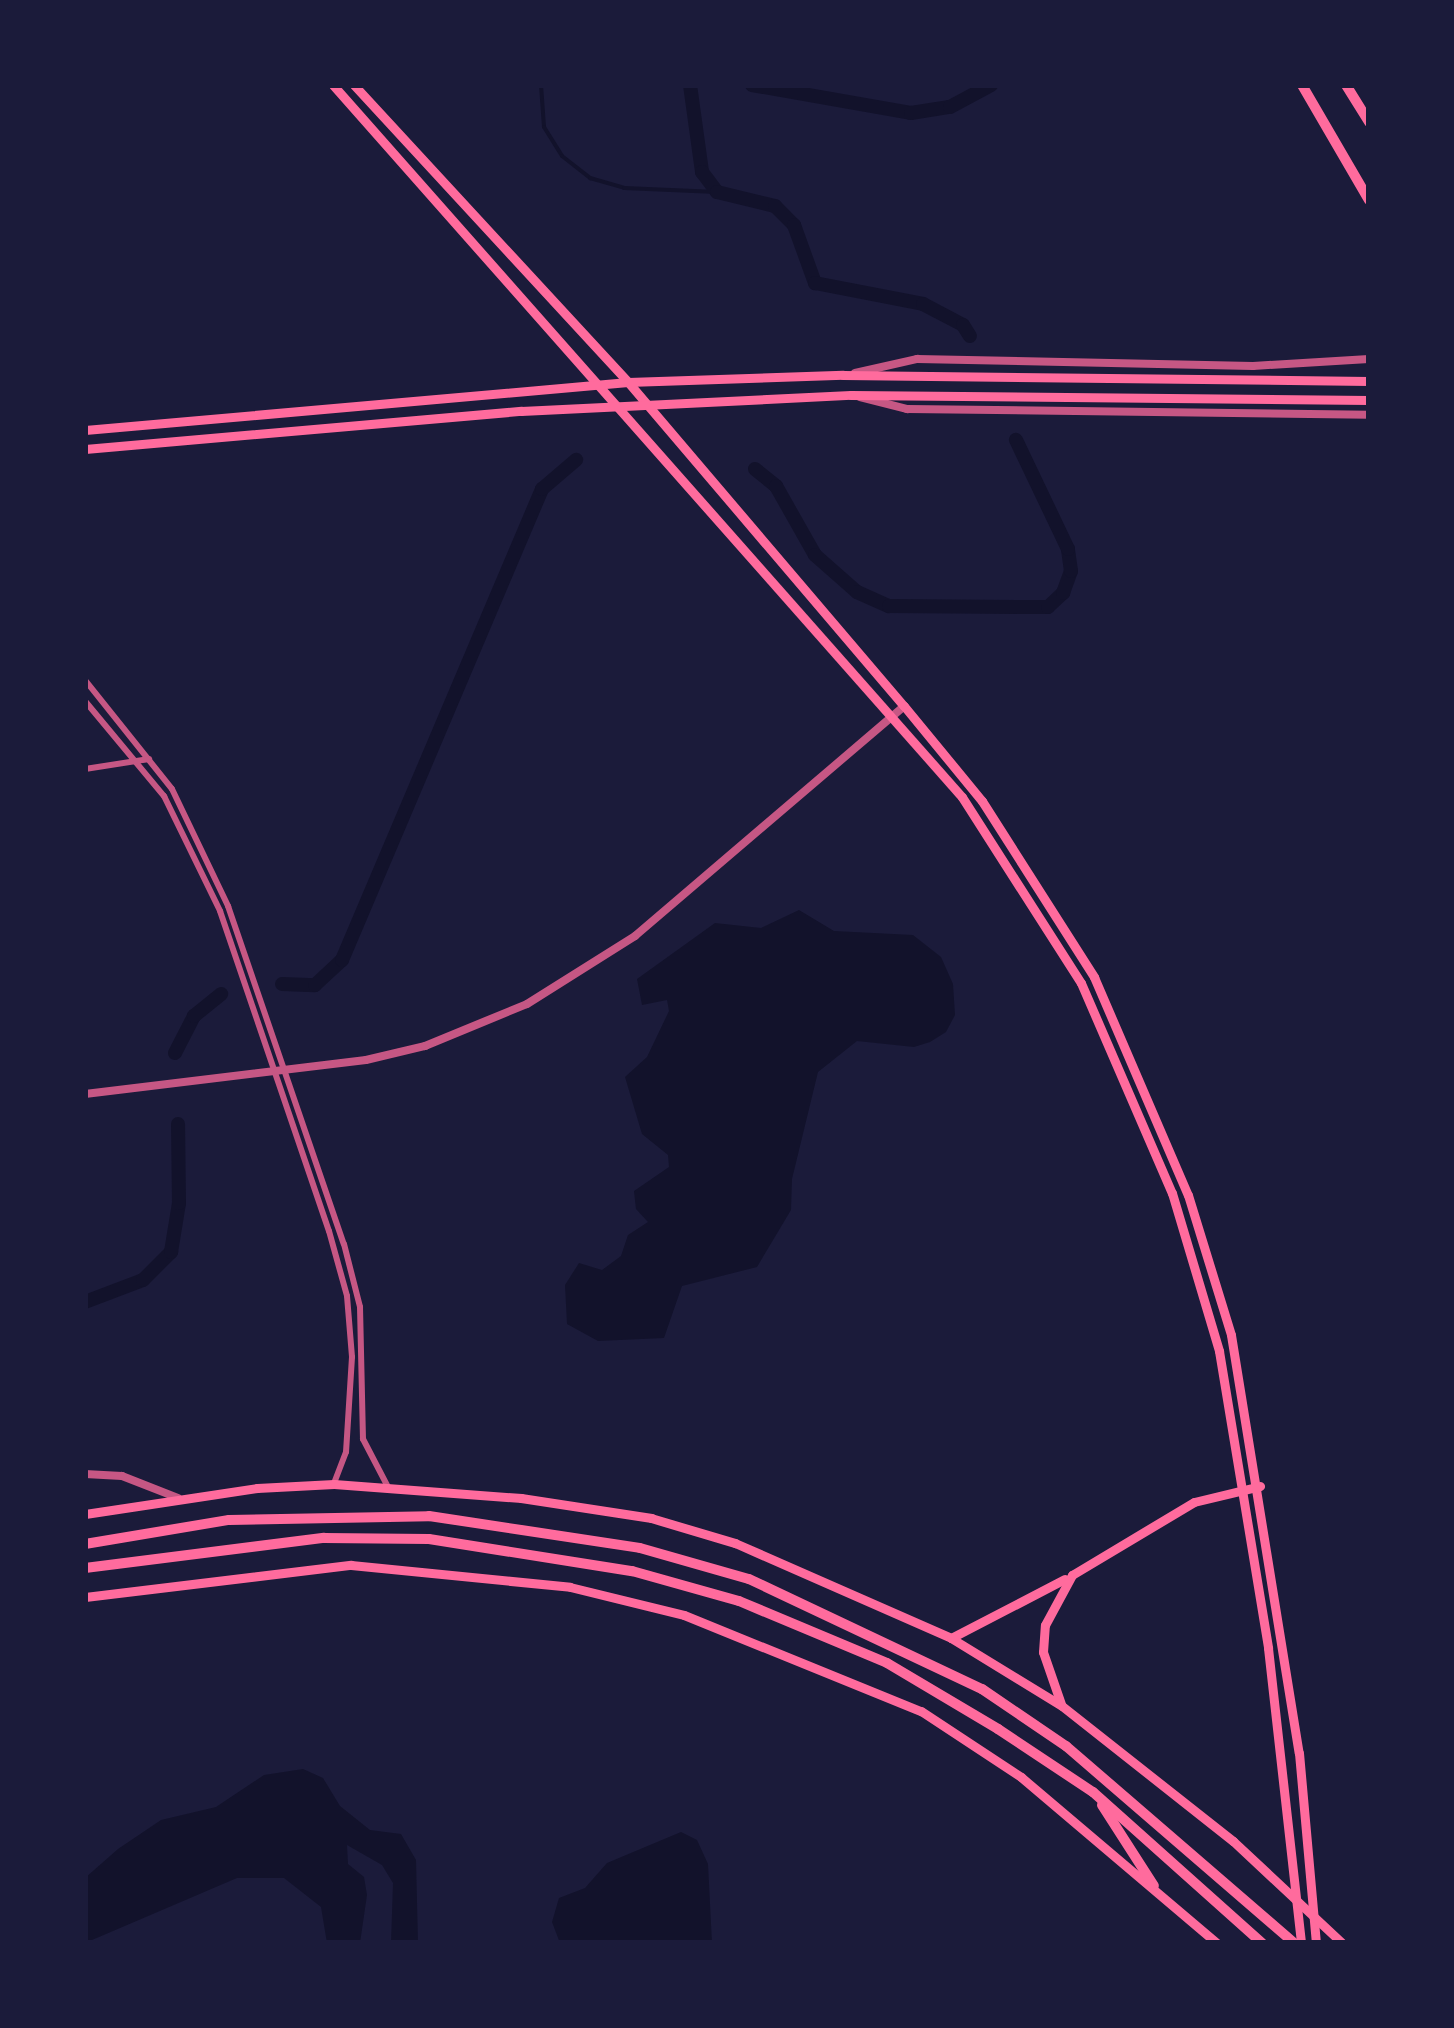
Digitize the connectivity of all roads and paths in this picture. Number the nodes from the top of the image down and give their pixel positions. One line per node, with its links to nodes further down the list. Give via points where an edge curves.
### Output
1 (334, 85): 11 (main road)
2 (354, 85): 10 (main road)
3 (1302, 85): 6 (highway)
4 (1346, 85): 5 (highway)
5 (1369, 122)
6 (1369, 200)
7 (1369, 360): 8 (street, via 1253,366 916,359)
8 (844, 376): 9 (main road); 10 (main road)
9 (1369, 381)
10 (628, 382): 11 (main road); 15 (main road)
11 (604, 384): 14 (main road); 17 (main road)
12 (851, 395): 13 (main road); 15 (main road); 16 (street, via 906,409)
13 (1369, 400)
14 (620, 405): 15 (main road); 18 (main road); 22 (main road)
15 (648, 405): 21 (main road)
16 (1369, 416)
17 (85, 430)
18 (85, 449)
19 (85, 680): 23 (street)
20 (85, 702): 24 (street)
21 (904, 706): 22 (street); 31 (main road, via 982,801 1094,977 1188,1195 1231,1335)
22 (890, 713): 26 (street, via 636,936 572,980 425,1046); 32 (main road, via 962,796 1081,983 1172,1194 1218,1352)
23 (150, 759): 24 (street); 26 (street, via 172,789 228,906)
24 (137, 761): 25 (street); 26 (street, via 164,796 220,911)
25 (85, 769)
26 (280, 1073): 27 (street); 29 (street, via 347,1296 348,1425); 30 (street, via 360,1307 363,1439)
27 (85, 1094)
28 (85, 1474): 33 (street, via 122,1476)
29 (334, 1484): 30 (main road); 33 (main road)
30 (388, 1486): 39 (main road, via 651,1518 816,1574)
31 (1260, 1486): 32 (main road); 46 (main road, via 1299,1754)
32 (1240, 1490): 37 (main road, via 1194,1502); 45 (main road, via 1282,1755)
33 (178, 1498): 34 (main road)
34 (85, 1514)
35 (85, 1544): 45 (highway, via 230,1520 429,1516 640,1548 749,1579 890,1641 1010,1708 1081,1758)
36 (85, 1568): 41 (highway, via 324,1538 429,1539 632,1571 740,1600 888,1662)
37 (1072, 1575): 39 (main road); 40 (main road, via 1051,1603 1045,1625 1043,1652)
38 (85, 1597): 42 (main road, via 351,1565 570,1587 684,1615 921,1711 1021,1777)
39 (951, 1638): 40 (main road)
40 (1062, 1706): 47 (main road, via 1233,1841)
41 (1093, 1792): 42 (highway); 44 (highway)
42 (1154, 1886): 43 (main road)
43 (1217, 1943)
44 (1262, 1943)
45 (1298, 1943)
46 (1316, 1943)
47 (1342, 1943)

